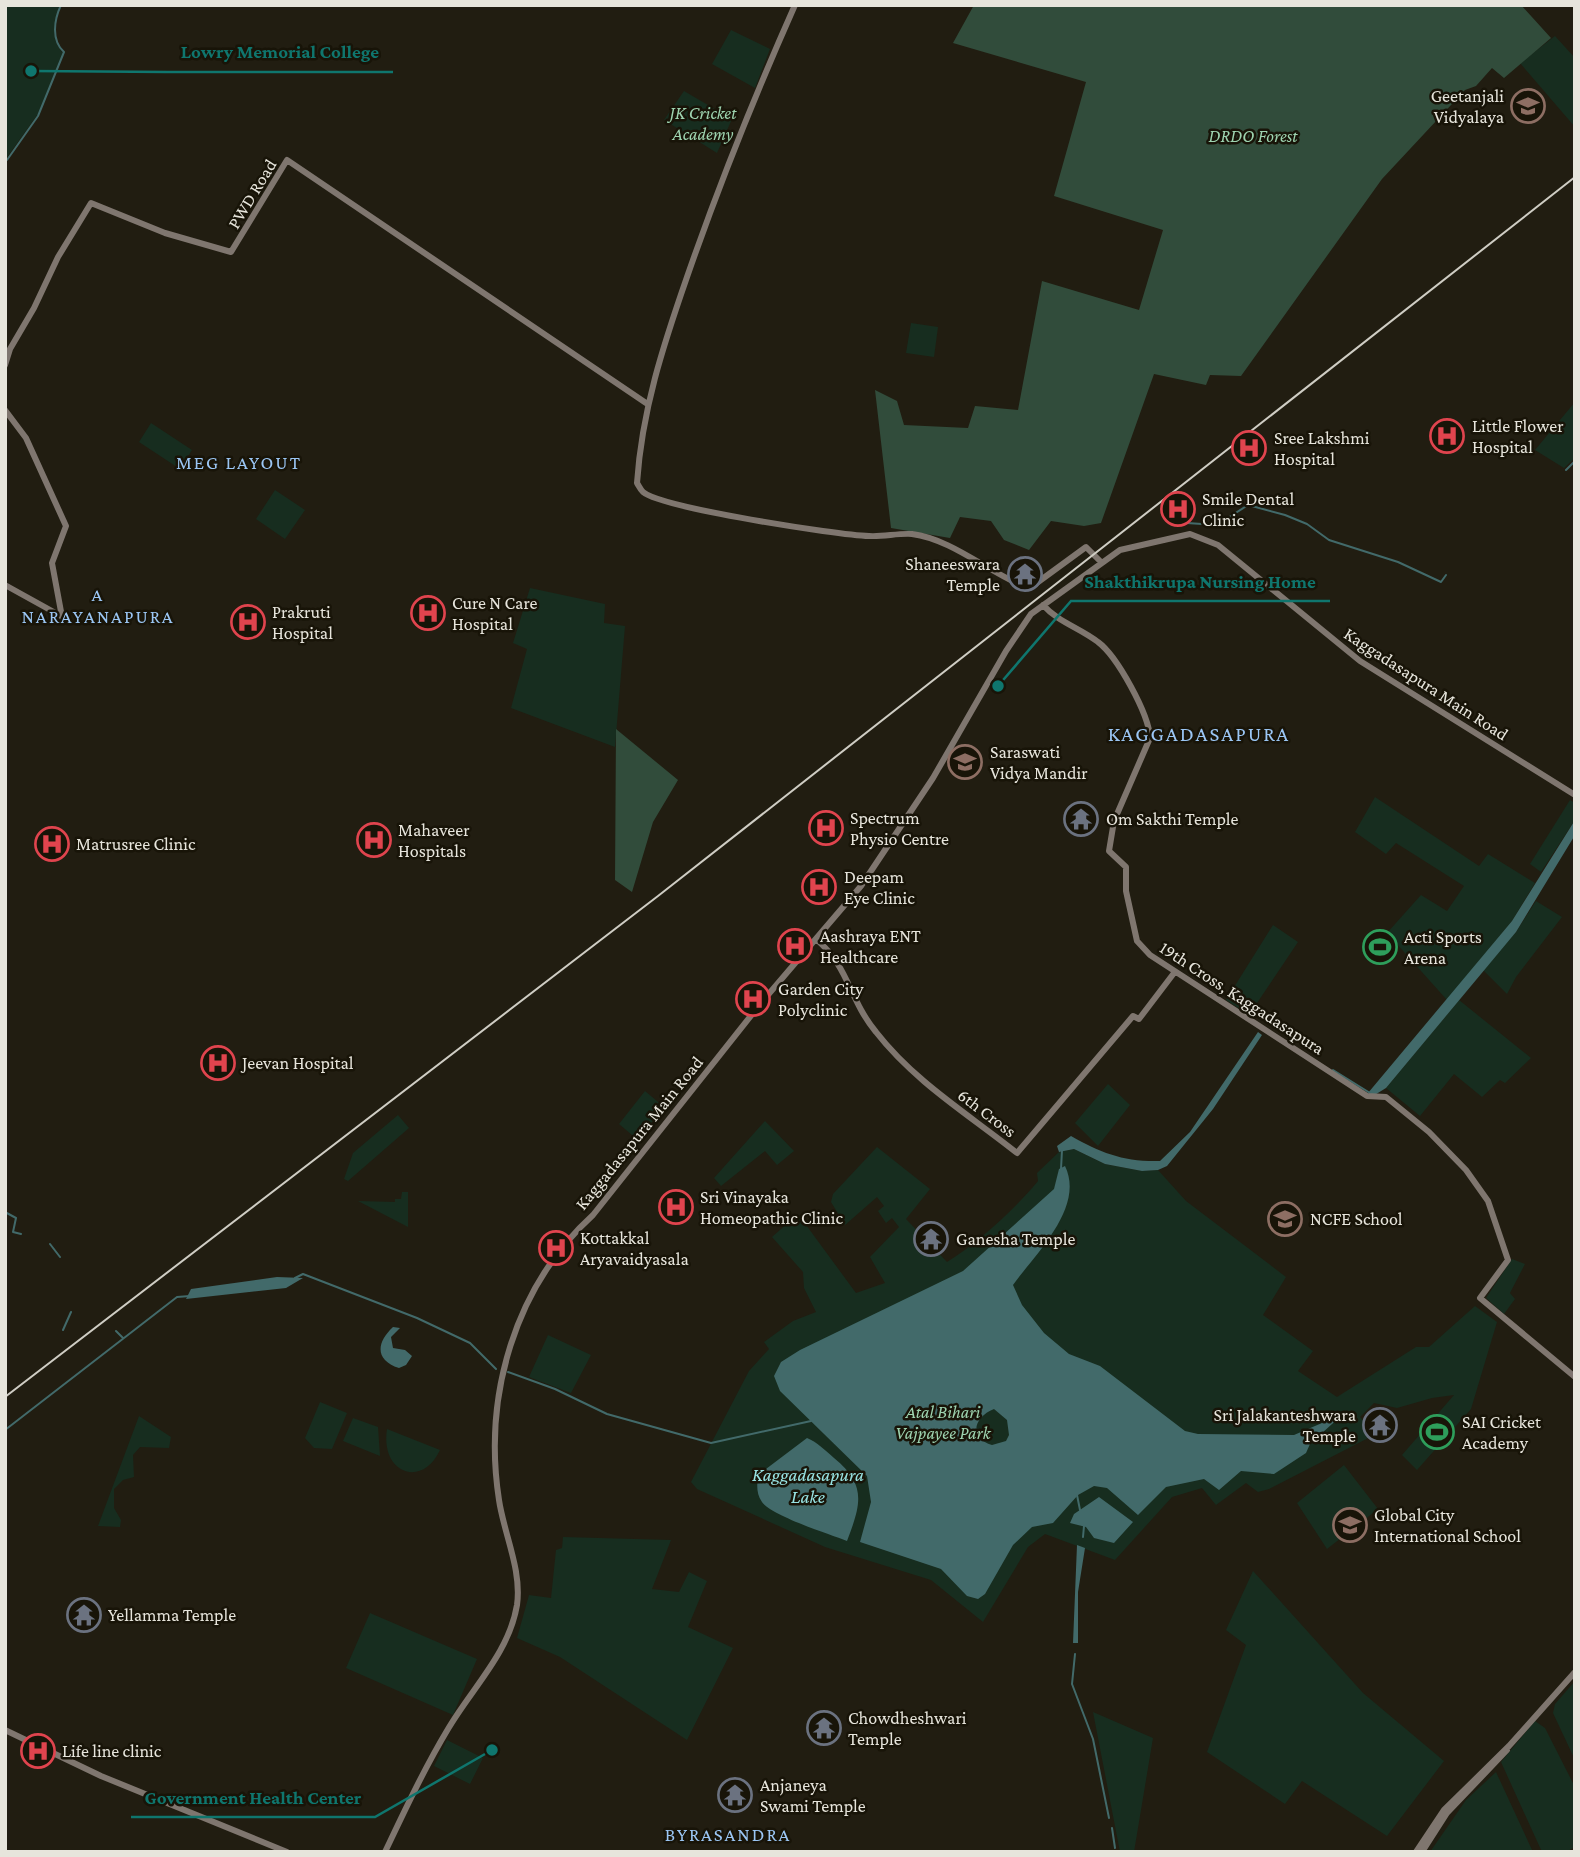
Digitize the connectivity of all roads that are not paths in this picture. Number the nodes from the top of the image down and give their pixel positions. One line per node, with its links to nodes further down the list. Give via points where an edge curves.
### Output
1 (795, 5): 4 (street, via 708,216)
2 (8, 351): 3 (street, PWD Road); 4 (street, PWD Road, via 90,203 165,233 231,252 287,160)
3 (5, 365)
4 (646, 403): 6 (street, via 637,483 643,492 665,502 849,535 910,534 935,540 1023,586 1034,584 1086,547)
5 (5, 410): 7 (street, via 26,438 66,527 52,563 62,617)
6 (1100, 562): 8 (street, Kaggadasapura Main Road); 9 (street, Kaggadasapura Main Road, via 1120,550 1190,534 1219,545 1360,661)
7 (5, 585)
8 (1043, 605): 10 (street, Kaggadasapura Main Road, via 1031,614 1006,651 933,778 866,880); 11 (street, 19th Cross, Kaggadasapura, via 1100,643 1139,700 1150,726 1150,737 1114,821 1109,851 1126,867 1126,891 1137,941)
9 (1575, 795)
10 (816, 939): 11 (street, 6th Cross, via 844,970 859,1010 899,1058 940,1096 1017,1153 1133,1016 1139,1020); 17 (street, Kaggadasapura Main Road, via 593,1215 570,1236 516,1330 504,1361 493,1463 517,1580 517,1603 503,1646 428,1762)
11 (1174, 973): 12 (street, 19th Cross, Kaggadasapura, via 1367,1096 1386,1097 1430,1132 1488,1201 1508,1260 1480,1298)
12 (1575, 1377)
13 (1575, 1672): 15 (street)
14 (7, 1733): 16 (street)
15 (1509, 1745): 18 (street, via 1444,1810); 19 (street, via 1447,1813)
16 (287, 1852)
17 (385, 1852)
18 (1416, 1852)
19 (1422, 1852)

